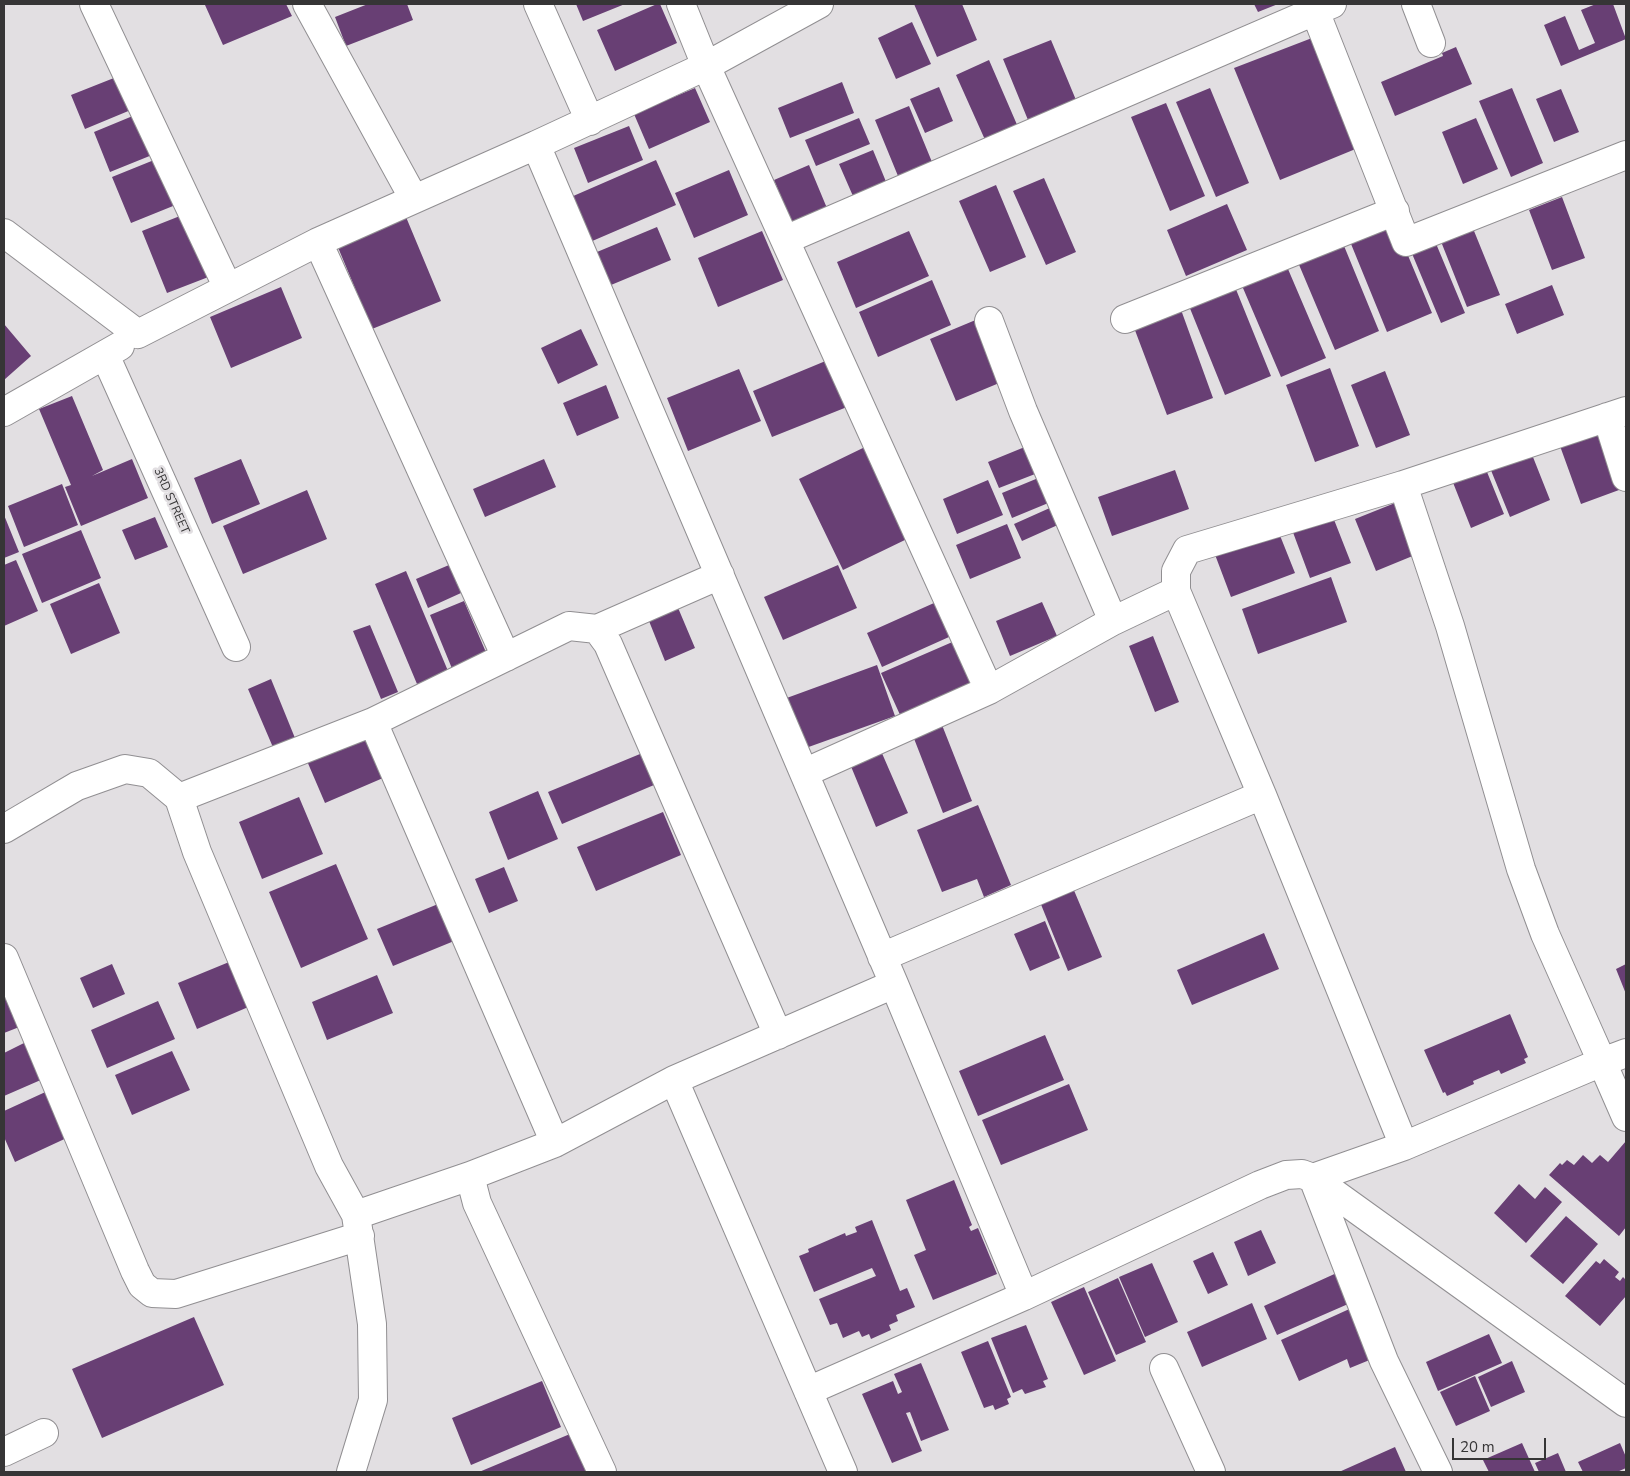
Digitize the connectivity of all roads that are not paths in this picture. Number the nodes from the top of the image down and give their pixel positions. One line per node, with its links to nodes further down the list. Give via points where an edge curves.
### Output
1 (94, 4): 18 (street)
2 (307, 4): 13 (street)
3 (538, 4): 10 (street)
4 (681, 4): 9 (street)
5 (820, 4): 9 (street)
6 (1416, 4): 8 (street)
7 (1323, 7): 14 (street); 16 (street)
8 (1431, 43)
9 (706, 66): 10 (street); 16 (street)
10 (590, 121): 11 (street)
11 (536, 145): 13 (street); 27 (street)
12 (1626, 155): 14 (street, via 1406,242)
13 (414, 200): 17 (street)
14 (1395, 212): 19 (street)
15 (4, 233): 21 (street)
16 (785, 240): 33 (street)
17 (318, 242): 18 (street); 32 (street)
18 (228, 288): 21 (street)
19 (1125, 319)
20 (990, 321): 29 (street, via 1023,411)
21 (138, 334): 22 (street)
22 (105, 355): 23 (street); 31 (street, 3RD STREET)
23 (4, 412)
24 (1617, 414): 25 (street); 26 (street)
25 (1626, 477)
26 (1403, 485): 28 (street, via 1187,550 1176,571); 43 (street, via 1450,626 1521,869 1545,934)
27 (720, 575): 30 (street); 35 (street)
28 (1176, 591): 29 (street); 36 (street)
29 (1113, 621): 33 (street)
30 (597, 629): 32 (street, via 569,626); 42 (street, via 608,644)
31 (236, 647)
32 (506, 656): 34 (street)
33 (989, 690): 35 (street)
34 (373, 722): 37 (street); 46 (street)
35 (804, 774): 39 (street)
36 (1262, 795): 39 (street); 47 (street)
37 (179, 798): 38 (street, via 149,773 125,769 77,786); 50 (street, via 197,852 329,1166)
38 (4, 829)
39 (882, 957): 41 (street)
40 (4, 958): 50 (street, via 135,1271 142,1285 152,1293 176,1294)
41 (894, 984): 42 (street); 51 (street)
42 (778, 1035): 44 (street)
43 (1614, 1058): 45 (street); 47 (street)
44 (674, 1080): 46 (street); 53 (street)
45 (1626, 1117)
46 (555, 1143): 48 (street)
47 (1404, 1146): 49 (street)
48 (470, 1176): 50 (street); 58 (street, via 476,1203)
49 (1313, 1178): 51 (street, via 1302,1174 1273,1180); 54 (street); 61 (street, via 1384,1361)
50 (358, 1226): 57 (street, via 372,1324 373,1400)
51 (1024, 1296): 53 (street)
52 (1164, 1368): 60 (street)
53 (808, 1391): 59 (street)
54 (1626, 1402)
55 (44, 1433): 56 (street)
56 (4, 1452)
57 (350, 1472)
58 (602, 1472)
59 (842, 1472)
60 (1211, 1472)
61 (1438, 1472)

